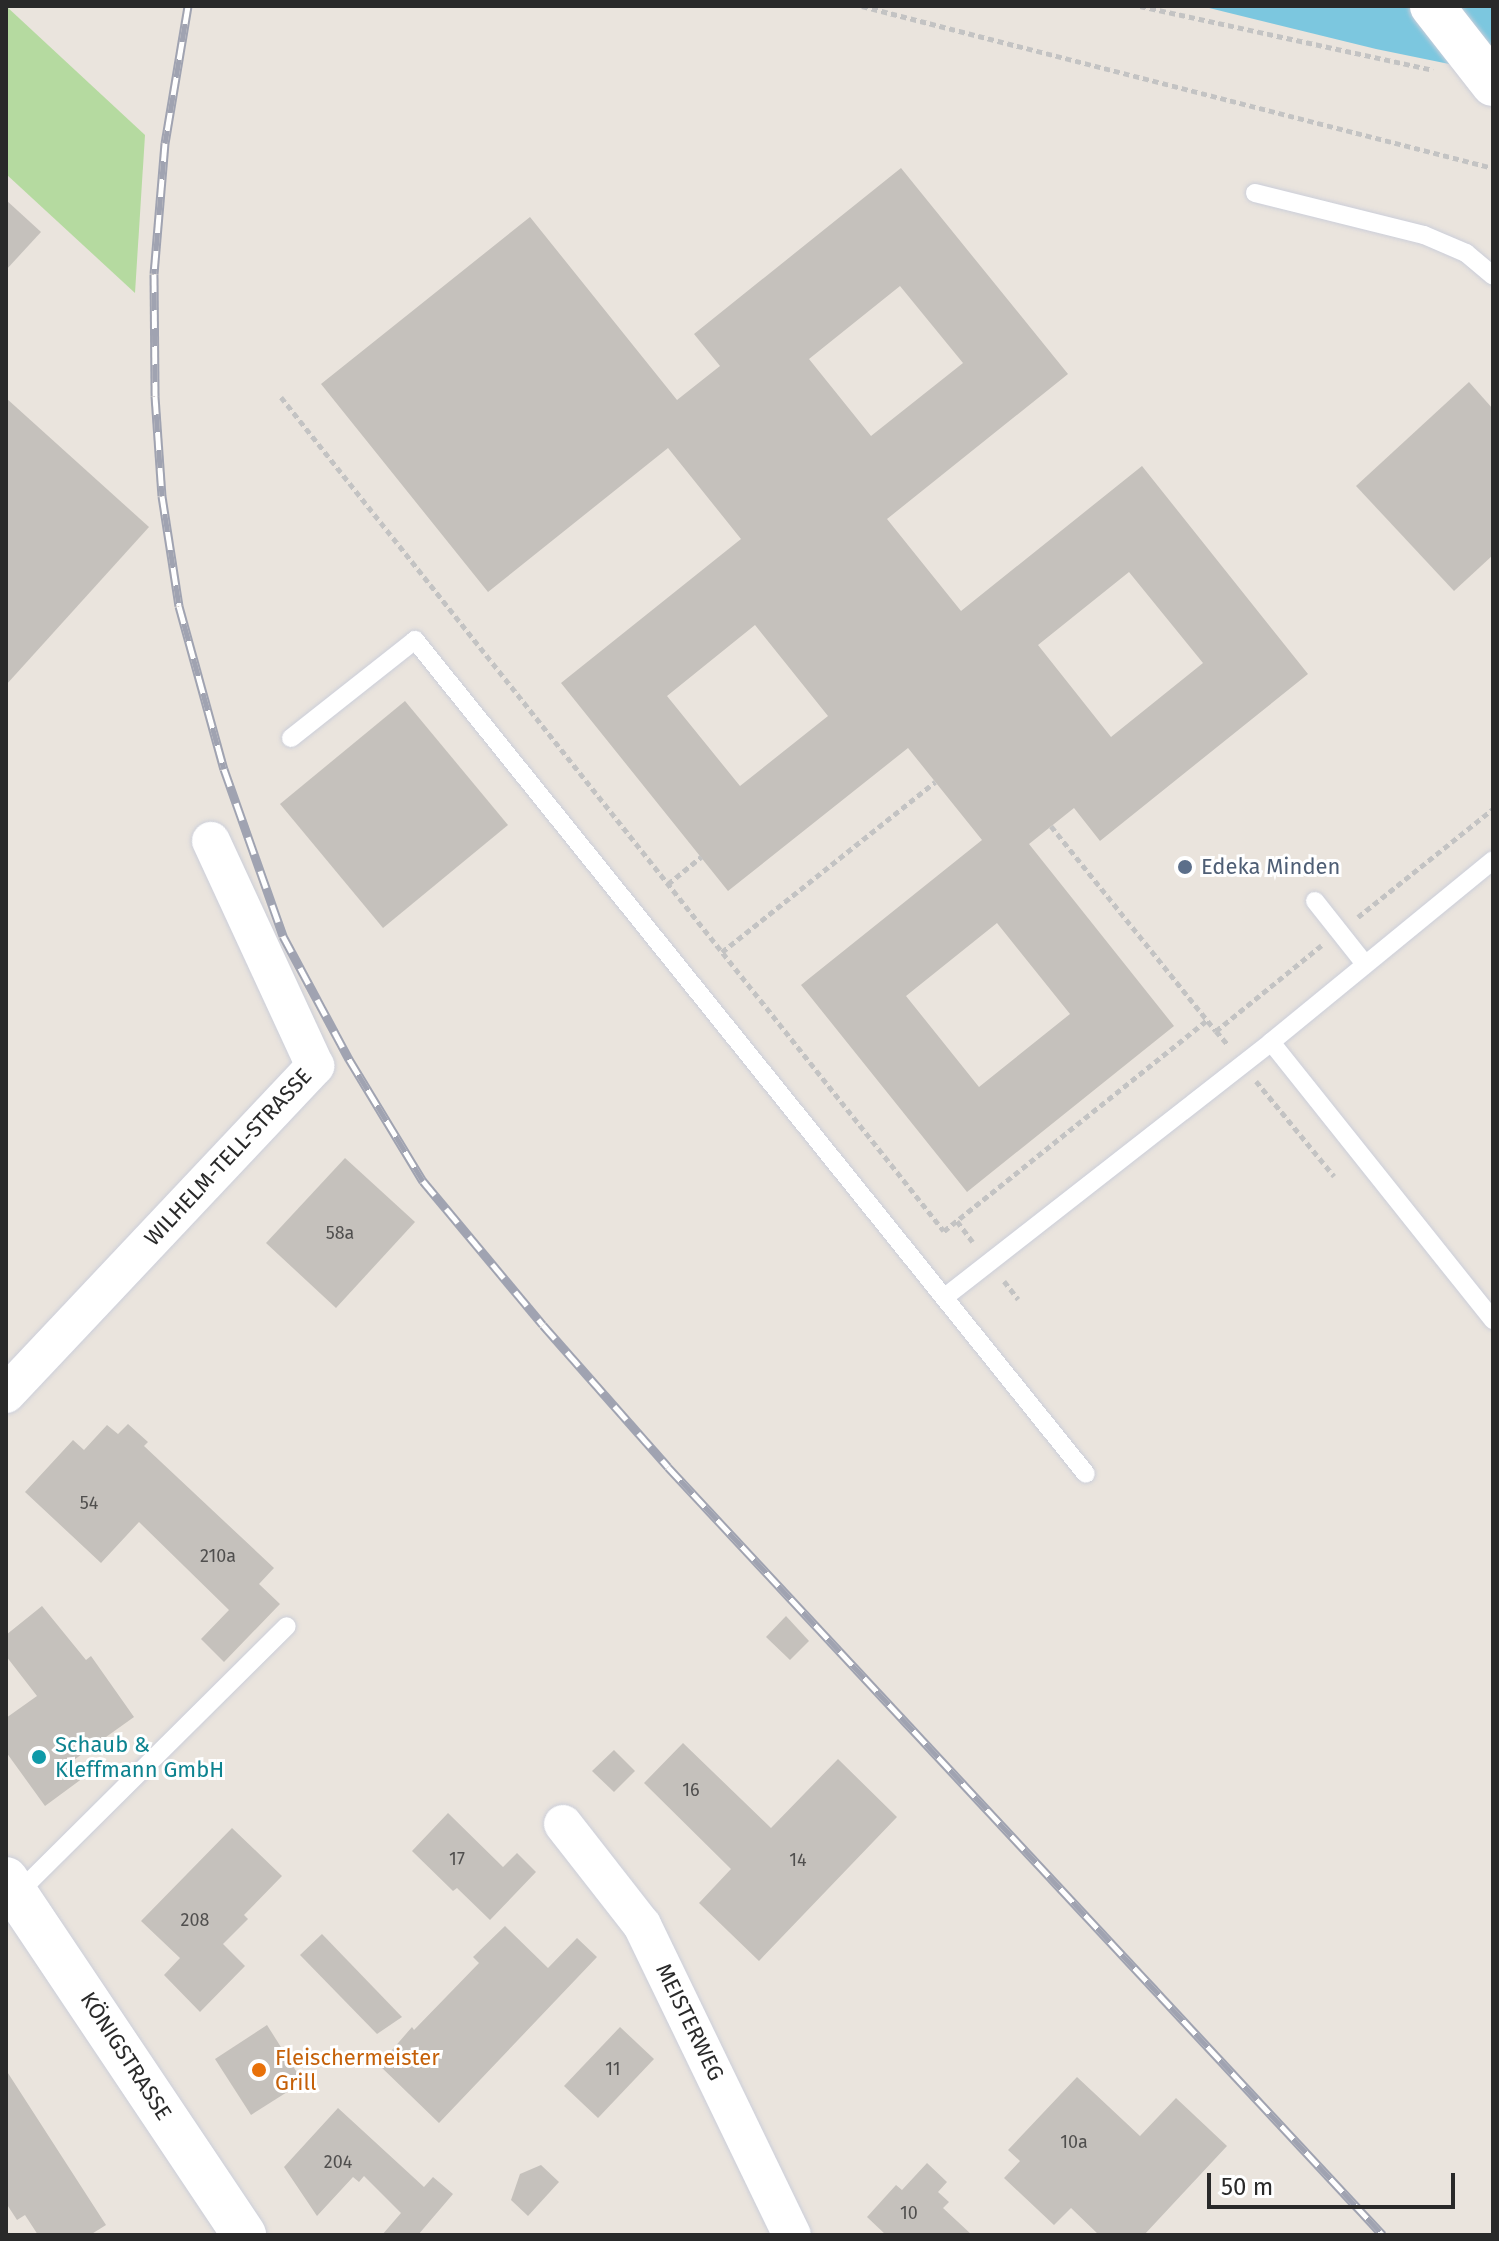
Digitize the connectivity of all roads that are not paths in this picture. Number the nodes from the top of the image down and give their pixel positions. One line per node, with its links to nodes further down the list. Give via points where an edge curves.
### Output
1 (1432, 6): 2 (main road, bridge)
2 (1493, 84)
3 (1255, 193): 4 (lane, via 1424,235 1466,253)
4 (1493, 276)
5 (291, 738): 11 (lane, via 415,640)
6 (211, 841): 13 (street, WILHELM-TELL-STRASSE, via 315,1066)
7 (1493, 860): 9 (lane)
8 (1315, 901): 9 (lane)
9 (1365, 964): 10 (lane)
10 (1271, 1042): 11 (lane); 12 (lane)
11 (945, 1297): 14 (lane)
12 (1493, 1320)
13 (6, 1394)
14 (1086, 1474)
15 (287, 1626): 17 (lane)
16 (563, 1824): 19 (street, MEISTERWEG, via 642,1925)
17 (12, 1887): 18 (main road, KÖNIGSTRASSE)
18 (244, 2235)
19 (792, 2235)

